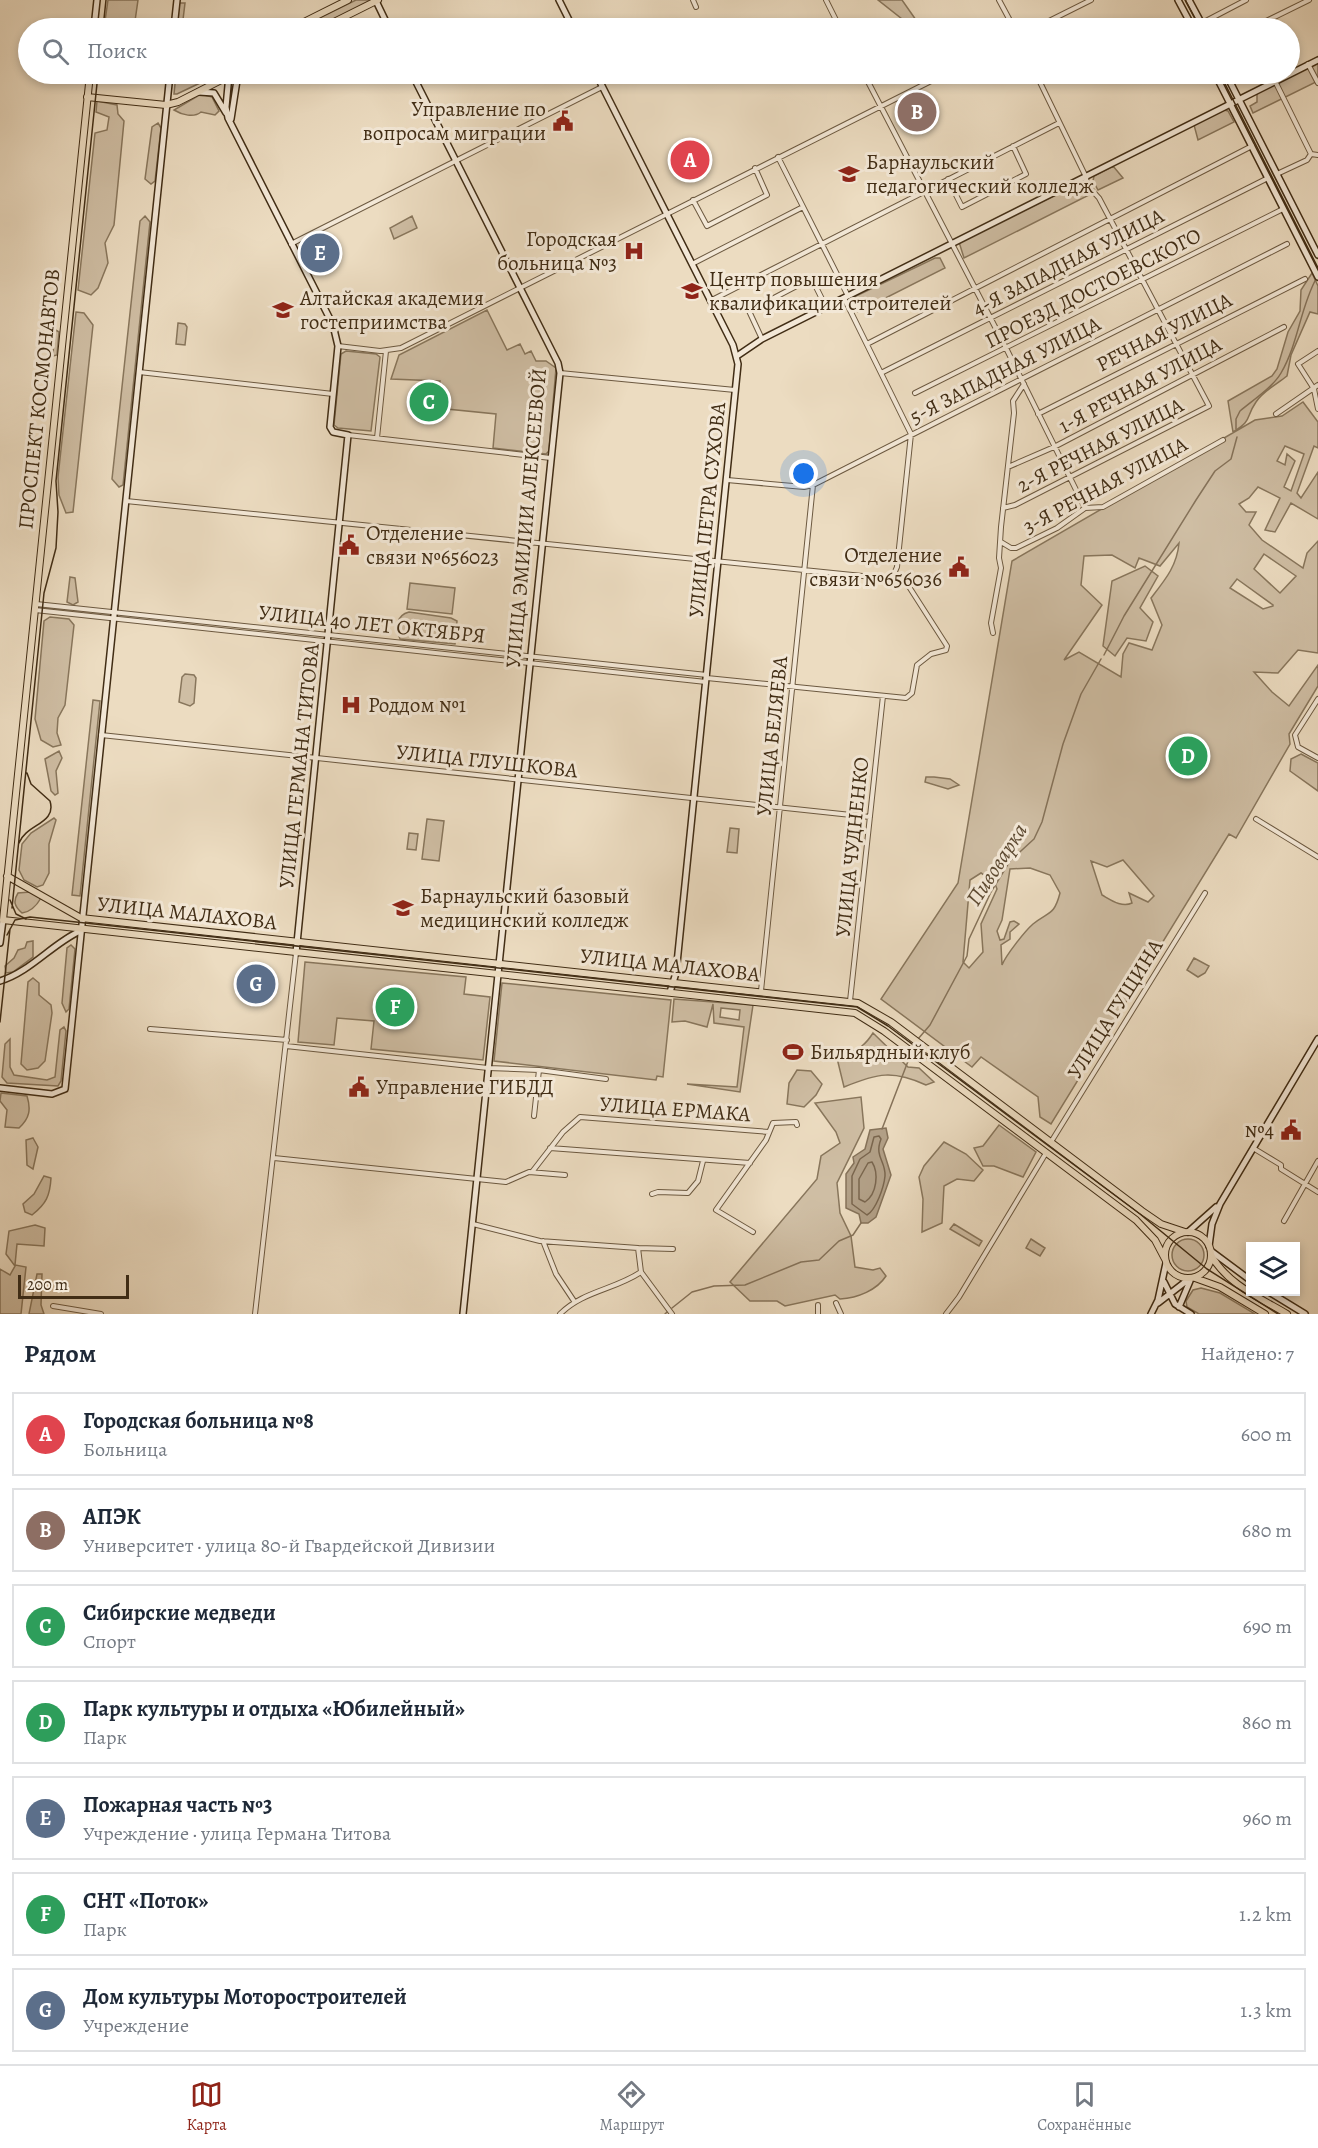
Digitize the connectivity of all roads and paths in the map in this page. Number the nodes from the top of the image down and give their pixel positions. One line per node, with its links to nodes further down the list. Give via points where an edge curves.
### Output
1 (97, 0): 17 (street)
2 (177, 0): 18 (street)
3 (348, 0): 19 (main road)
4 (559, 0): 22 (street)
5 (693, 0): 16 (street)
6 (826, 0): 23 (street)
7 (999, 0): 24 (street)
8 (1091, 0): 25 (street)
9 (1178, 0): 26 (street)
10 (1189, 0): 27 (street)
11 (1246, 0): 28 (street)
12 (1294, 0): 15 (street)
13 (1309, 0): 15 (street)
14 (377, 1): 20 (main road); 21 (street)
15 (1302, 4): 29 (street)
16 (696, 7)
17 (95, 18)
18 (175, 18)
19 (312, 18)
20 (342, 18)
21 (385, 18)
22 (568, 18)
23 (835, 18)
24 (1009, 18)
25 (1055, 18)
26 (1188, 18)
27 (1198, 18)
28 (1216, 18)
29 (1273, 18)
30 (1318, 60): 31 (street)
31 (1308, 64): 32 (street); 33 (street)
32 (1300, 68)
33 (1318, 83)
34 (89, 84): 50 (main road, ПРОСПЕКТ КОСМОНАВТОВ)
35 (169, 84): 53 (street)
36 (211, 84): 49 (main road)
37 (229, 84): 55 (street)
38 (236, 84): 57 (street)
39 (417, 84): 63 (street, УЛИЦА ЭМИЛИИ АЛЕКСЕЕВОЙ)
40 (601, 84): 48 (street, УЛИЦА ПЕТРА СУХОВА)
41 (869, 84): 54 (street)
42 (924, 84): 54 (street)
43 (1040, 84): 56 (street)
44 (1220, 84): 52 (street)
45 (1231, 84): 51 (street)
46 (1269, 84): 51 (street)
47 (1276, 84): 60 (street)
48 (602, 87): 63 (street); 73 (street, УЛИЦА ПЕТРА СУХОВА)
49 (195, 92): 53 (main road); 55 (street, via 214,93)
50 (87, 97): 53 (main road); 133 (main road, ПРОСПЕКТ КОСМОНАВТОВ)
51 (1239, 98): 52 (street); 65 (street)
52 (1230, 103): 59 (street); 66 (street)
53 (166, 105): 101 (street)
54 (881, 105): 62 (street); 69 (street)
55 (228, 118): 57 (street)
56 (1059, 123): 58 (street); 66 (street)
57 (232, 126): 75 (street)
58 (1013, 146): 68 (street); 68 (street, via 1026,174 962,207)
59 (1252, 146): 67 (street); 74 (street)
60 (1311, 154): 61 (street); 65 (street, via 1307,160)
61 (1318, 154)
62 (778, 157): 64 (street); 71 (street)
63 (456, 161): 75 (street); 86 (street, УЛИЦА ЭМИЛИИ АЛЕКСЕЕВОЙ)
64 (755, 168): 70 (street); 70 (street, via 767,195 707,226)
65 (1277, 174): 80 (street)
66 (1086, 177): 74 (street, via 1086,185 1099,198); 76 (street)
67 (1268, 178): 72 (street); 79 (street, 4-Я ЗАПАДНАЯ УЛИЦА)
68 (948, 179): 69 (street)
69 (925, 191): 76 (street); 78 (street)
70 (693, 200): 73 (street)
71 (803, 207): 78 (street); 81 (street)
72 (1284, 209): 82 (street); 84 (street, ПРОЕЗД ДОСТОЕВСКОГО)
73 (667, 214): 81 (street, УЛИЦА ПЕТРА СУХОВА); 86 (street)
74 (1109, 219): 79 (street); 85 (street)
75 (291, 243): 96 (street, via 333,325)
76 (951, 243): 85 (street); 87 (street)
77 (1287, 244): 90 (street, 5-Я ЗАПАДНАЯ УЛИЦА)
78 (821, 245): 87 (street); 88 (street)
79 (1126, 249): 84 (street); 91 (street, 4-Я ЗАПАДНАЯ УЛИЦА)
80 (1318, 255)
81 (692, 264): 88 (street, УЛИЦА ПЕТРА СУХОВА)
82 (1318, 277)
83 (1305, 279): 95 (street, РЕЧНАЯ УЛИЦА)
84 (1142, 280): 90 (street); 97 (street, ПРОЕЗД ДОСТОЕВСКОГО)
85 (974, 287): 91 (street); 94 (street)
86 (520, 288): 98 (street, via 401,348); 102 (street, УЛИЦА ЭМИЛИИ АЛЕКСЕЕВОЙ)
87 (846, 297): 89 (street); 94 (street)
88 (710, 301): 100 (street, УЛИЦА ПЕТРА СУХОВА)
89 (826, 307): 93 (street); 93 (street, via 813,281 808,280 749,311)
90 (1157, 311): 95 (street); 105 (street, 5-Я ЗАПАДНАЯ УЛИЦА)
91 (990, 318): 97 (street); 103 (street, 4-Я ЗАПАДНАЯ УЛИЦА)
92 (1284, 327): 104 (street, 1-Я РЕЧНАЯ УЛИЦА)
93 (762, 339): 100 (street)
94 (867, 344): 103 (street)
95 (1175, 344): 104 (street); 112 (street, РЕЧНАЯ УЛИЦА)
96 (338, 346): 98 (street); 110 (street)
97 (1006, 348): 105 (street); 109 (street, ПРОЕЗД ДОСТОЕВСКОГО)
98 (386, 351): 116 (street)
99 (1318, 351): 107 (street, via 1298,364)
100 (737, 356): 108 (street, УЛИЦА ПЕТРА СУХОВА)
101 (138, 372): 110 (street); 124 (street)
102 (560, 373): 108 (street); 119 (street, УЛИЦА ЭМИЛИИ АЛЕКСЕЕВОЙ)
103 (881, 373): 114 (street)
104 (1192, 374): 118 (street, 1-Я РЕЧНАЯ УЛИЦА); 121 (street, 2-Я РЕЧНАЯ УЛИЦА, via 1209,406)
105 (1021, 378): 106 (street); 114 (street, 5-Я ЗАПАДНАЯ УЛИЦА)
106 (1024, 384): 112 (street); 120 (street, via 1012,401)
107 (1316, 387): 111 (street); 113 (street)
108 (737, 390): 122 (street, УЛИЦА ПЕТРА СУХОВА)
109 (915, 393)
110 (333, 394): 115 (street, via 331,431)
111 (1318, 409)
112 (1038, 414): 118 (street)
113 (1276, 414)
114 (911, 434): 123 (street, 5-Я ЗАПАДНАЯ УЛИЦА); 132 (street)
115 (348, 435): 116 (street); 127 (street, УЛИЦА ГЕРМАНА ТИТОВА)
116 (377, 438): 119 (street)
117 (1223, 440): 126 (street, 3-Я РЕЧНАЯ УЛИЦА, via 1103,507)
118 (1054, 447): 120 (street, 1-Я РЕЧНАЯ УЛИЦА); 121 (street)
119 (552, 458): 129 (street, УЛИЦА ЭМИЛИИ АЛЕКСЕЕВОЙ)
120 (1008, 468): 125 (street)
121 (1069, 477): 125 (street, 2-Я РЕЧНАЯ УЛИЦА, via 1015,506); 126 (street)
122 (727, 480): 123 (street, 5-Я ЗАПАДНАЯ УЛИЦА); 130 (street, УЛИЦА ПЕТРА СУХОВА)
123 (813, 485): 131 (street, УЛИЦА БЕЛЯЕВА)
124 (126, 501): 127 (street); 134 (street)
125 (1003, 508): 128 (street)
126 (1085, 508): 128 (street, 3-Я РЕЧНАЯ УЛИЦА, via 1057,528 1016,548)
127 (340, 524): 129 (street); 137 (street, УЛИЦА ГЕРМАНА ТИТОВА)
128 (1001, 542): 136 (street)
129 (543, 545): 130 (street); 139 (street, УЛИЦА ЭМИЛИИ АЛЕКСЕЕВОЙ)
130 (719, 561): 131 (street); 141 (street, УЛИЦА ПЕТРА СУХОВА)
131 (804, 569): 132 (street); 142 (street, УЛИЦА БЕЛЯЕВА)
132 (893, 576): 143 (street, УЛИЦА 40 ЛЕТ ОКТЯБРЯ, via 906,582 947,646 917,666 909,696)
133 (35, 607): 134 (street, УЛИЦА 40 ЛЕТ ОКТЯБРЯ); 135 (street, УЛИЦА 40 ЛЕТ ОКТЯБРЯ); 155 (main road, ПРОСПЕКТ КОСМОНАВТОВ)
134 (114, 612): 135 (street); 137 (street, УЛИЦА 40 ЛЕТ ОКТЯБРЯ)
135 (112, 619): 138 (street, УЛИЦА 40 ЛЕТ ОКТЯБРЯ); 146 (street)
136 (993, 633)
137 (328, 634): 138 (street, УЛИЦА ГЕРМАНА ТИТОВА); 139 (street, УЛИЦА 40 ЛЕТ ОКТЯБРЯ)
138 (327, 642): 140 (street, УЛИЦА 40 ЛЕТ ОКТЯБРЯ); 147 (street, УЛИЦА ГЕРМАНА ТИТОВА)
139 (531, 656): 140 (street, УЛИЦА ЭМИЛИИ АЛЕКСЕЕВОЙ); 141 (street, УЛИЦА 40 ЛЕТ ОКТЯБРЯ)
140 (530, 663): 141 (street, УЛИЦА 40 ЛЕТ ОКТЯБРЯ); 149 (street, УЛИЦА ЭМИЛИИ АЛЕКСЕЕВОЙ)
141 (706, 678): 142 (street, УЛИЦА 40 ЛЕТ ОКТЯБРЯ); 150 (street, УЛИЦА ПЕТРА СУХОВА)
142 (792, 687): 143 (street, УЛИЦА 40 ЛЕТ ОКТЯБРЯ); 151 (street, УЛИЦА БЕЛЯЕВА)
143 (883, 696): 152 (street, УЛИЦА ЧУДНЕНКО)
144 (1318, 699): 145 (street)
145 (1316, 706): 148 (street, via 1295,735 1298,747)
146 (100, 735): 147 (street, УЛИЦА ГЛУШКОВА); 157 (street)
147 (315, 758): 149 (street, УЛИЦА ГЛУШКОВА); 160 (street, УЛИЦА ГЕРМАНА ТИТОВА)
148 (1318, 758)
149 (518, 779): 150 (street, УЛИЦА ГЛУШКОВА); 163 (street, УЛИЦА ЭМИЛИИ АЛЕКСЕЕВОЙ)
150 (694, 798): 151 (street, УЛИЦА ГЛУШКОВА); 166 (street, УЛИЦА ПЕТРА СУХОВА, via 676,973)
151 (780, 807): 152 (street, УЛИЦА ГЛУШКОВА); 167 (street, УЛИЦА БЕЛЯЕВА)
152 (870, 817): 169 (street, УЛИЦА ЧУДНЕНКО)
153 (1256, 819): 154 (street)
154 (1318, 857)
155 (7, 876): 157 (main road); 158 (main road, ПРОСПЕКТ КОСМОНАВТОВ)
156 (1205, 893): 181 (street, УЛИЦА ГУЩИНА)
157 (81, 918): 159 (street); 160 (main road, УЛИЦА МАЛАХОВА)
158 (1, 920): 159 (main road, УЛИЦА МАЛАХОВА); 161 (street, ПРОСПЕКТ КОСМОНАВТОВ)
159 (80, 931): 162 (main road, УЛИЦА МАЛАХОВА); 165 (street); 177 (street, via 64,1089 52,1094)
160 (297, 942): 162 (street, УЛИЦА ГЕРМАНА ТИТОВА); 163 (main road, УЛИЦА МАЛАХОВА)
161 (0, 943)
162 (296, 953): 164 (main road, УЛИЦА МАЛАХОВА); 171 (street, УЛИЦА ГЕРМАНА ТИТОВА)
163 (498, 963): 164 (street, УЛИЦА ЭМИЛИИ АЛЕКСЕЕВОЙ); 166 (main road, УЛИЦА МАЛАХОВА)
164 (497, 974): 168 (main road, УЛИЦА МАЛАХОВА); 174 (street)
165 (0, 981)
166 (672, 981): 167 (main road, УЛИЦА МАЛАХОВА); 168 (street, УЛИЦА ПЕТРА СУХОВА)
167 (761, 991): 169 (main road, УЛИЦА МАЛАХОВА)
168 (670, 992): 184 (main road, УЛИЦА МАЛАХОВА, via 861,1016)
169 (850, 1000): 181 (main road, УЛИЦА МАЛАХОВА, via 891,1022)
170 (150, 1029): 171 (street)
171 (287, 1040): 173 (street, УЛИЦА ГЕРМАНА ТИТОВА)
172 (1318, 1040): 183 (street)
173 (286, 1046): 174 (street); 185 (street, УЛИЦА ГЕРМАНА ТИТОВА)
174 (488, 1068): 175 (street); 191 (street)
175 (539, 1070): 176 (street); 178 (street)
176 (606, 1079)
177 (0, 1088)
178 (534, 1116)
179 (797, 1125): 180 (street, via 776,1120)
180 (769, 1132): 182 (street, УЛИЦА ЕРМАКА, via 580,1117); 188 (street)
181 (1051, 1142): 199 (main road, УЛИЦА МАЛАХОВА, via 1161,1224)
182 (550, 1148): 186 (street); 189 (street)
183 (1253, 1148): 192 (street); 195 (street)
184 (1046, 1152): 204 (main road, УЛИЦА МАЛАХОВА, via 1145,1227); 224 (street)
185 (274, 1158): 191 (street); 218 (street, УЛИЦА ГЕРМАНА ТИТОВА)
186 (703, 1161): 188 (street); 194 (street, via 698,1181 688,1193)
187 (1318, 1161): 192 (street)
188 (750, 1164): 198 (street, via 716,1210)
189 (531, 1172): 190 (street); 191 (street, via 506,1182)
190 (565, 1175)
191 (478, 1179): 197 (street)
192 (1305, 1184): 193 (street); 196 (street)
193 (1318, 1192)
194 (652, 1194)
195 (1220, 1204): 199 (street); 203 (street, via 1212,1224)
196 (1284, 1221)
197 (473, 1224): 200 (street); 219 (street)
198 (753, 1232)
199 (1186, 1232): 203 (main road, via 1201,1236); 204 (main road, via 1169,1241)
200 (543, 1241): 201 (street); 211 (street, via 556,1274)
201 (638, 1248): 202 (street); 205 (street)
202 (673, 1249)
203 (1210, 1251): 206 (street); 207 (main road, via 1207,1269); 228 (main road, via 1221,1271)
204 (1165, 1261): 207 (main road, via 1174,1275); 208 (street)
205 (641, 1272): 211 (street); 221 (street)
206 (1246, 1277)
207 (1192, 1278): 209 (street); 216 (street); 227 (main road, via 1220,1287)
208 (1163, 1280): 209 (street); 213 (street)
209 (1168, 1294): 213 (street); 216 (street)
210 (1276, 1296): 229 (street)
211 (574, 1300): 220 (street)
212 (836, 1303): 223 (street)
213 (1157, 1304): 225 (street)
214 (818, 1305): 222 (street)
215 (52, 1306): 217 (street)
216 (1179, 1307): 226 (street)
217 (101, 1314)
218 (255, 1314)
219 (463, 1314)
220 (560, 1314)
221 (672, 1314)
222 (818, 1314)
223 (841, 1314)
224 (946, 1314)
225 (1151, 1314)
226 (1191, 1314)
227 (1265, 1314)
228 (1287, 1314)
229 (1305, 1314)

